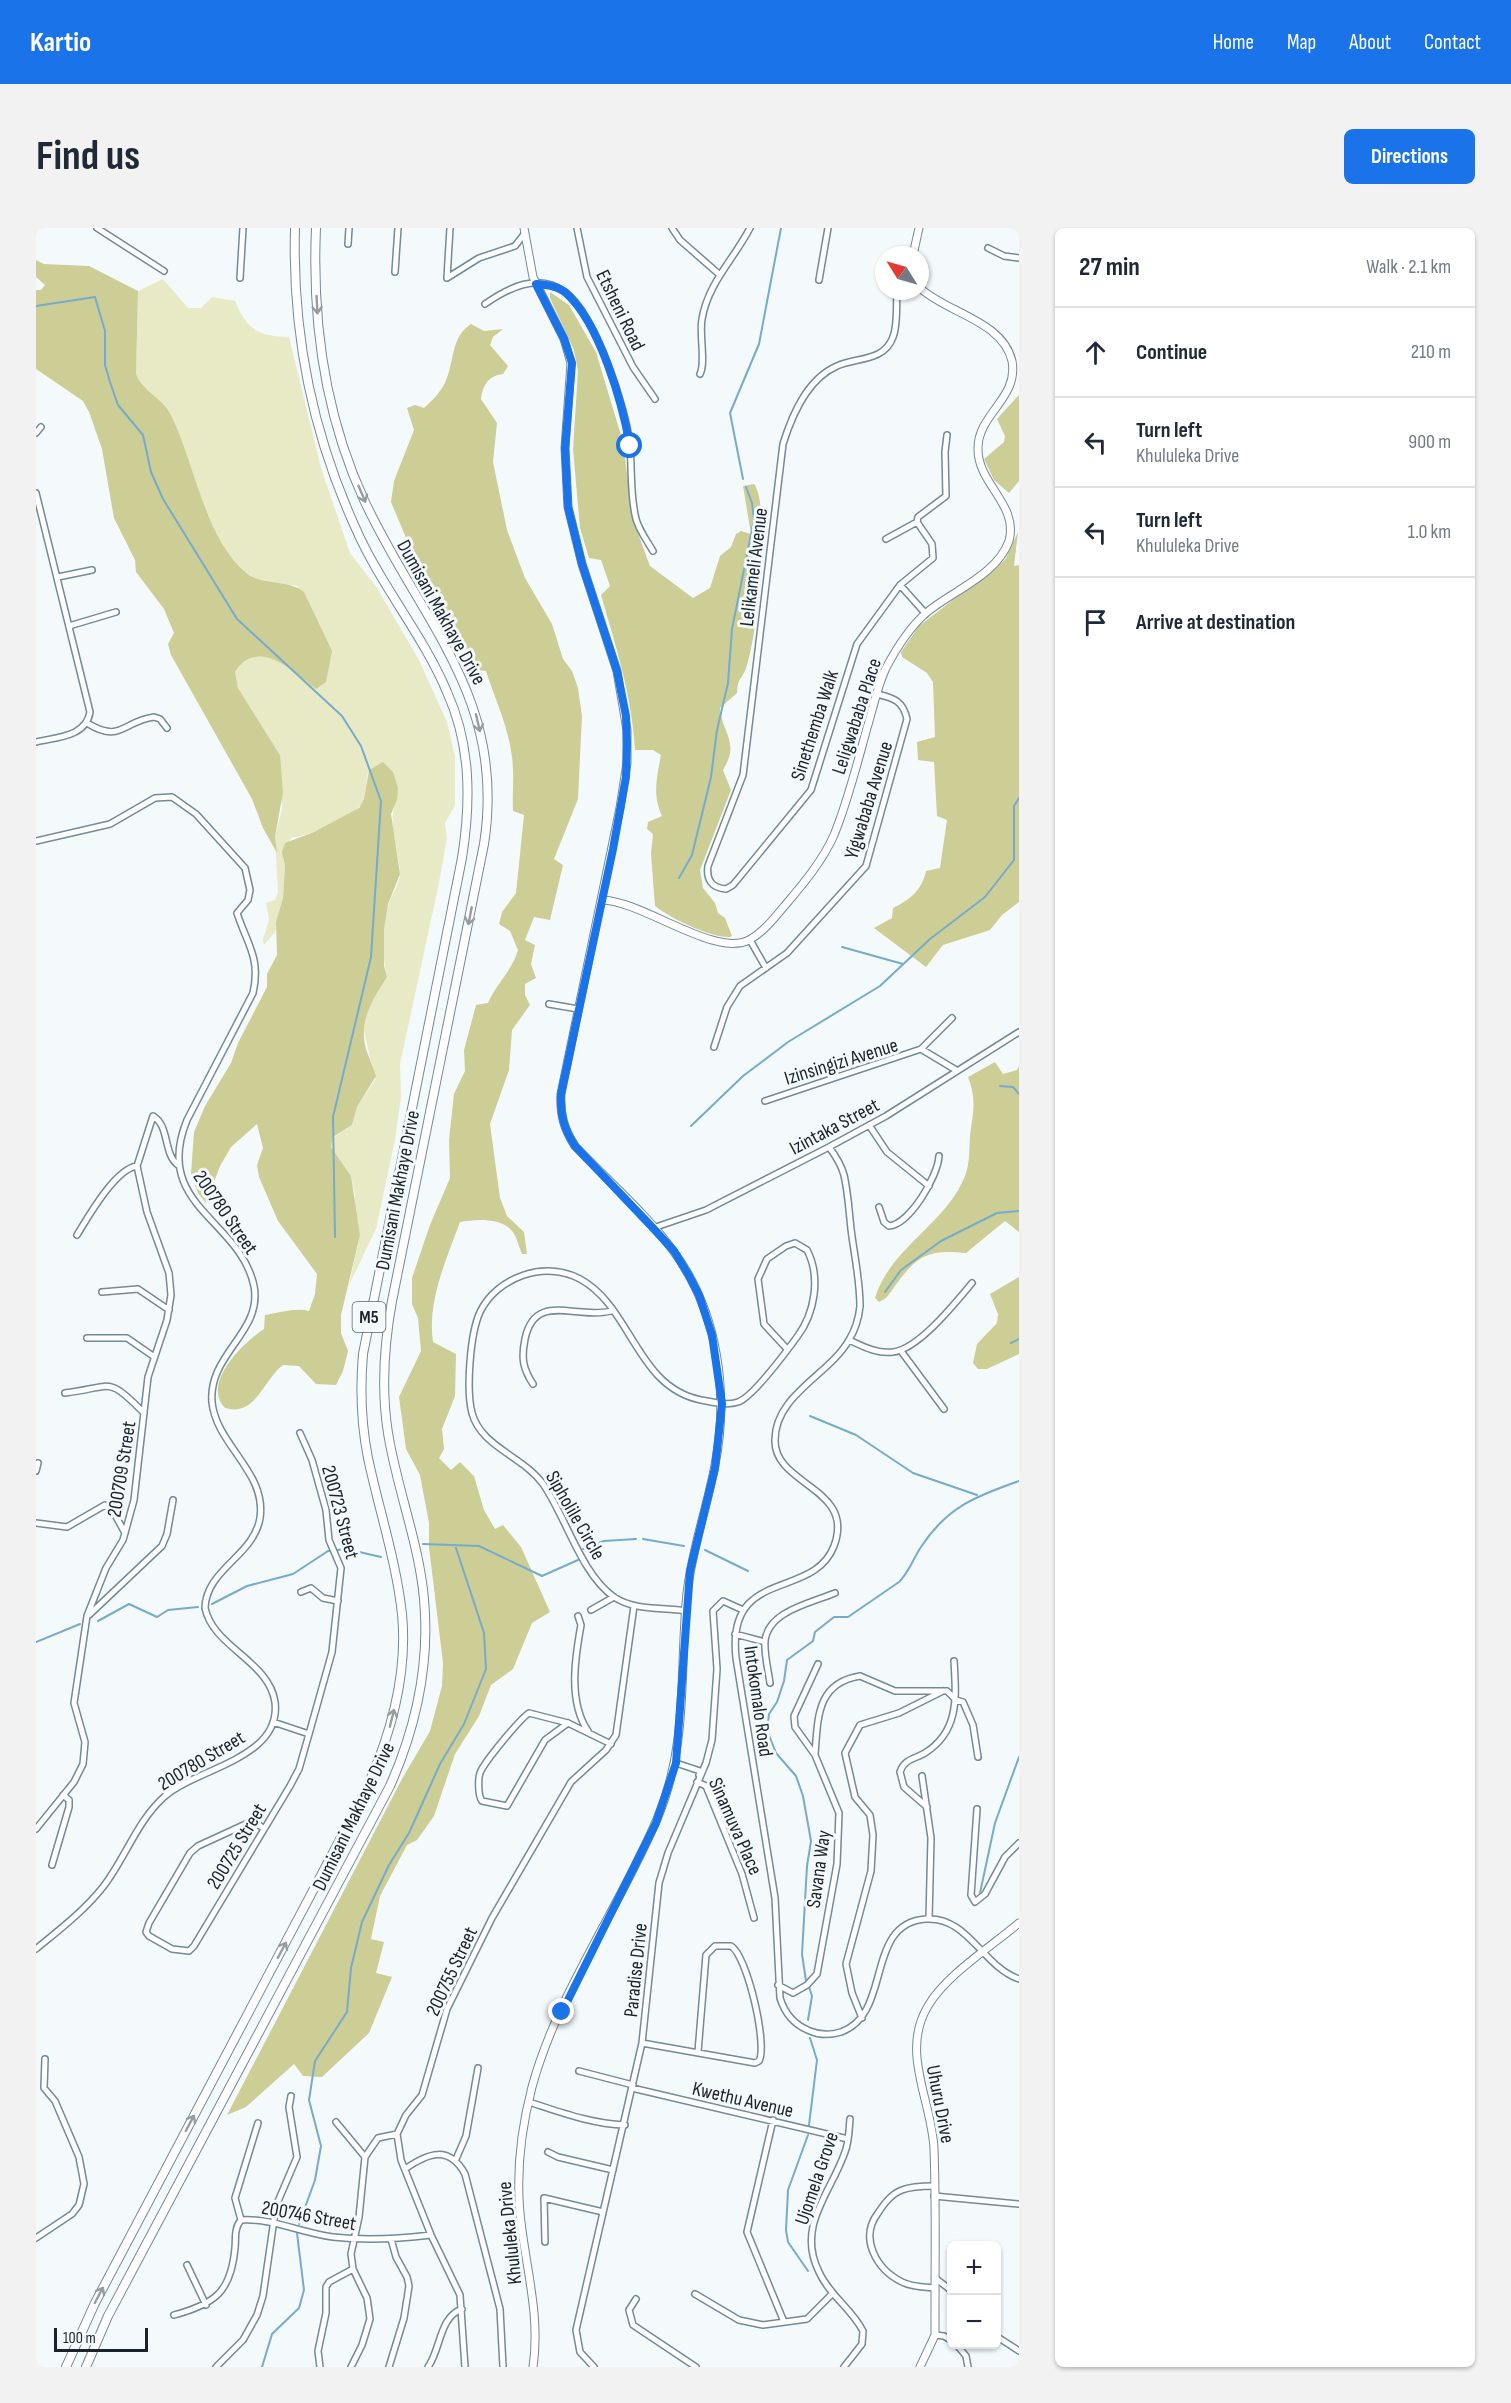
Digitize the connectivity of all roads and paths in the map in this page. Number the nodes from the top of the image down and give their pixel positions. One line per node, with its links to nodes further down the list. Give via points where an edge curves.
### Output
1 (97, 228): 18 (street)
2 (243, 228): 21 (street)
3 (295, 228): 178 (main road, Dumisani Makhaye Drive / M5, one-way to 3, via 95,2303 364,1794 388,1735 401,1667 403,1624 397,1579 363,1428 363,1354 462,858 468,779 447,692 357,532 320,436 301,345)
4 (316, 228): 179 (main road, Dumisani Makhaye Drive / M5, one-way to 179, via 321,352 343,442 363,498 383,538 465,683 487,771 484,844 384,1352 388,1433 423,1590 423,1668 410,1736 390,1786 108,2316)
5 (349, 228): 14 (street)
6 (398, 228): 19 (street)
7 (450, 228): 13 (street, via 447,278 479,258 514,246)
8 (577, 228): 28 (street, Etsheni Road, via 587,277 633,367)
9 (672, 228): 20 (street)
10 (750, 228): 20 (street)
11 (828, 228): 22 (street)
12 (919, 228): 15 (street)
13 (525, 231): 23 (street, Khululeka Drive)
14 (348, 244)
15 (915, 246)
16 (988, 248): 17 (street)
17 (1019, 258)
18 (164, 271)
19 (395, 272)
20 (720, 275): 27 (street, via 701,320)
21 (240, 278)
22 (819, 280)
23 (536, 284): 26 (street, via 516,285); 35 (street, via 557,288 573,301 606,360 625,418 636,516); 48 (street, Khululeka Drive, via 572,363 565,448 568,507 617,671 626,716 626,777)
24 (929, 296): 40 (street, Leligwababa Place, via 1000,338 1007,347 1013,373 1008,393 984,424 978,447 980,469 1010,514 1009,542 991,567)
25 (896, 300): 47 (street, Lelikameli Avenue, via 893,337 888,345 864,360 837,366 820,378 796,409 783,444 743,775 708,866 709,879)
26 (485, 304)
27 (700, 374)
28 (654, 399)
29 (41, 427): 30 (street)
30 (36, 433)
31 (947, 435): 33 (street, via 946,496)
32 (36, 493): 37 (street)
33 (917, 522): 34 (street); 38 (street, Sinethemba Walk, via 934,552 930,562)
34 (886, 539)
35 (653, 551)
36 (92, 570): 37 (street)
37 (58, 576): 41 (street)
38 (900, 585): 40 (street); 47 (street, Sinethemba Walk, via 854,650 811,790 733,885)
39 (116, 612): 41 (street)
40 (926, 614): 42 (street, Leligwababa Place, via 896,650)
41 (69, 626): 43 (street, via 89,708)
42 (877, 694): 49 (street, Leligwababa Place, via 833,837 794,894); 50 (street, Yigwababa Avenue, via 894,698 907,719 870,857 806,935)
43 (87, 723): 44 (street, via 106,732 123,730 154,717); 45 (street, via 78,732)
44 (167, 728)
45 (36, 742)
46 (36, 841): 62 (street, 200780 Street, via 110,824 155,798 172,797 196,814 245,868 250,890 248,900 237,913 255,957 253,993 187,1120 180,1138)
47 (721, 889)
48 (602, 900): 49 (street, via 624,902 715,941 741,944); 52 (street, Khululeka Drive)
49 (750, 940): 50 (street)
50 (766, 968): 55 (street, via 733,995)
51 (549, 1004): 52 (street)
52 (578, 1009): 66 (street, Khululeka Drive, via 561,1094 562,1122 575,1146)
53 (952, 1017): 56 (street)
54 (1019, 1032): 57 (street, Izintaka Street)
55 (714, 1047)
56 (921, 1049): 57 (street, Izinsingizi Avenue); 58 (street, Izinsingizi Avenue)
57 (956, 1070): 59 (street, Izintaka Street)
58 (765, 1101)
59 (869, 1125): 60 (street, Izintaka Street); 64 (street, via 887,1152)
60 (829, 1147): 66 (street, Izintaka Street, via 706,1210); 73 (street, via 844,1176 859,1282 860,1308)
61 (939, 1156): 64 (street)
62 (178, 1165): 63 (street, via 155,1116); 105 (street, 200780 Street, via 187,1189 242,1260 254,1290 248,1324 216,1371 212,1402 221,1429 258,1492 260,1518 247,1545 210,1584 205,1608 214,1628 269,1686 275,1703)
63 (137, 1166): 67 (street, via 115,1179); 70 (street, 200709 Street, via 147,1212 169,1273)
64 (929, 1186): 65 (street, via 898,1224 886,1225)
65 (879, 1207)
66 (653, 1228): 79 (street, Khululeka Drive, via 674,1251 699,1295 712,1335)
67 (77, 1235)
68 (972, 1283): 75 (street, via 941,1317)
69 (102, 1292): 70 (street, via 138,1289)
70 (169, 1310): 76 (street, 200709 Street)
71 (611, 1311): 77 (street, via 580,1314 547,1310 536,1315 528,1326 522,1353 524,1369); 79 (street, Sipholile Circle, via 667,1386 691,1398); 90 (street, Sipholile Circle, via 598,1292 569,1274 538,1272 505,1284 488,1301 477,1321 470,1404 485,1436 524,1463 543,1483 590,1569)
72 (87, 1338): 76 (street, via 127,1338)
73 (849, 1340): 75 (street, via 880,1352); 94 (street, via 826,1369 784,1409 774,1441 778,1459 830,1505 837,1528 833,1549 812,1571 763,1593)
74 (787, 1349): 74 (street, via 806,1322 816,1284 807,1250 795,1244 766,1259 758,1278 764,1324); 79 (street, via 747,1397)
75 (901, 1351): 80 (street)
76 (153, 1356): 81 (street, 200709 Street)
77 (533, 1384)
78 (65, 1393): 81 (street, via 112,1385)
79 (722, 1404): 95 (street, Khululeka Drive, via 715,1468 695,1542)
80 (944, 1409)
81 (144, 1413): 87 (street, 200709 Street, via 139,1472)
82 (300, 1433): 91 (street, 200723 Street, via 312,1460 326,1510 329,1539 341,1569)
83 (38, 1463): 84 (street)
84 (36, 1471)
85 (173, 1500): 96 (street, via 162,1546)
86 (36, 1523): 87 (street, via 67,1527 105,1505)
87 (125, 1533): 96 (street, 200709 Street)
88 (301, 1592): 91 (street, via 311,1588 323,1598)
89 (834, 1593): 99 (street, via 774,1620)
90 (614, 1597): 92 (street, Sipholile Circle); 93 (street)
91 (338, 1601): 108 (street, 200723 Street, via 328,1671)
92 (634, 1606): 95 (street, Sipholile Circle); 109 (street, 200755 Street, via 619,1726)
93 (591, 1610)
94 (743, 1610): 98 (street, Intokomalo Road); 114 (street, Paradise Drive, via 723,1601 713,1611 717,1669 714,1726 706,1763)
95 (686, 1611): 112 (street, Khululeka Drive)
96 (87, 1616): 115 (street, 200709 Street, via 74,1703 85,1751 80,1773)
97 (578, 1616): 107 (street, via 581,1625 575,1678 582,1722)
98 (735, 1634): 99 (street); 128 (street, Intokomalo Road, via 775,1898)
99 (765, 1642): 102 (street)
100 (954, 1661): 104 (street)
101 (818, 1664): 110 (street, Savana Way, via 794,1716 795,1727)
102 (770, 1683)
103 (943, 1691): 104 (street); 110 (street, via 895,1691 860,1676 840,1681 819,1710); 129 (street, via 899,1713 860,1725 844,1753 855,1797 870,1815 873,1835 871,1871 846,1964)
104 (956, 1700): 111 (street, via 968,1710); 116 (street, via 952,1719 937,1742 902,1767 904,1787)
105 (273, 1722): 108 (street); 125 (street, 200780 Street, via 246,1754 188,1781 164,1797 102,1887 79,1913)
106 (568, 1723): 106 (street, via 532,1713 524,1717 480,1773 482,1801 507,1806 544,1740); 107 (street)
107 (588, 1732): 109 (street)
108 (309, 1734): 118 (street, 200725 Street, via 299,1769)
109 (611, 1744): 143 (street, 200755 Street, via 572,1782 492,1918 447,2009 422,2095)
110 (815, 1755): 128 (street, Savana Way, via 839,1813 837,1864 817,1974 807,1986 793,1993)
111 (978, 1756)
112 (676, 1763): 114 (street, Sinamuva Place, via 700,1772); 137 (street, Khululeka Drive, via 656,1823 548,2041)
113 (922, 1776): 116 (street)
114 (697, 1782): 122 (street, Sinamuva Place, via 706,1786 742,1874); 130 (street, Paradise Drive, via 659,1883)
115 (63, 1795): 119 (street, 200709 Street); 121 (street, via 69,1800 69,1808)
116 (927, 1807): 123 (street, via 931,1838)
117 (977, 1809): 120 (street, via 971,1896 975,1902 985,1894 1005,1857)
118 (263, 1828): 118 (street, 200725 Street, via 248,1823 194,1849 146,1932 156,1941 189,1952)
119 (36, 1829)
120 (1019, 1843)
121 (52, 1864)
122 (754, 1918)
123 (929, 1919): 126 (street, via 955,1926); 129 (street, via 912,1922 892,1939 873,1998)
124 (1019, 1923): 126 (street, Uhuru Drive)
125 (36, 1949)
126 (983, 1953): 127 (street, via 1001,1971); 150 (street, Uhuru Drive, via 934,1997 919,2028 916,2062 932,2123)
127 (1019, 1979)
128 (778, 1985): 129 (street, Intokomalo Road, via 789,2016 798,2026 815,2034 842,2031)
129 (862, 2018)
130 (642, 2043): 131 (street); 135 (street, Paradise Drive)
131 (698, 2052): 131 (street, via 706,1955 715,1946 731,1946 740,1954 755,2002 762,2052 755,2063)
132 (45, 2059): 157 (street, via 44,2088 55,2101 79,2157 84,2184 79,2205 72,2214)
133 (478, 2068): 147 (street, via 466,2136)
134 (579, 2072): 135 (street, Kwethu Avenue)
135 (633, 2087): 138 (street, Kwethu Avenue); 142 (street, Paradise Drive)
136 (291, 2096): 155 (street, via 297,2157 279,2195)
137 (529, 2102): 142 (street, via 576,2117); 187 (street, Khululeka Drive, via 521,2142 519,2195 534,2306)
138 (773, 2120): 144 (street, Kwethu Avenue); 172 (street, via 747,2232)
139 (850, 2120): 144 (street, Ujomela Grove)
140 (336, 2122): 146 (street)
141 (258, 2123): 154 (street, via 234,2198)
142 (625, 2125): 149 (street, Paradise Drive)
143 (397, 2134): 146 (street, via 378,2138); 148 (street)
144 (848, 2139): 167 (street, Ujomela Grove, via 811,2230 813,2257)
145 (548, 2152): 149 (street)
146 (365, 2157): 158 (street)
147 (456, 2159): 148 (street, via 432,2155); 186 (street, via 468,2181 500,2309)
148 (405, 2169): 156 (street)
149 (613, 2170): 153 (street, Paradise Drive)
150 (934, 2186): 151 (street, Uhuru Drive); 164 (street, via 901,2190 892,2196 873,2220 869,2232 873,2252 895,2278 914,2286)
151 (934, 2196): 152 (street); 163 (street, Uhuru Drive)
152 (1019, 2204)
153 (603, 2212): 160 (street, via 544,2198); 188 (street, Paradise Drive, via 576,2330 580,2352)
154 (240, 2220): 155 (street, 200746 Street); 169 (street, 200746 Street, via 229,2277 217,2297)
155 (274, 2224): 158 (street, 200746 Street); 180 (street, via 268,2273 257,2315 243,2340)
156 (431, 2235): 159 (street, 200746 Street); 170 (street, via 460,2295)
157 (36, 2238)
158 (355, 2239): 159 (street, 200746 Street); 162 (street)
159 (391, 2240): 183 (street, via 409,2286)
160 (545, 2242)
161 (187, 2265): 169 (street)
162 (353, 2269): 181 (street, via 326,2287 326,2313 318,2350); 182 (street, via 364,2287 370,2319 363,2345)
163 (935, 2278): 164 (street, Uhuru Drive); 165 (street)
164 (935, 2288): 173 (street, Uhuru Drive)
165 (947, 2288)
166 (695, 2294): 172 (street, via 739,2320 763,2325)
167 (831, 2295): 172 (street, via 807,2319); 190 (street, Ujomela Grove, via 863,2331 862,2344)
168 (636, 2299): 189 (street, via 629,2310 633,2325)
169 (206, 2305): 171 (street)
170 (462, 2309): 184 (street, via 447,2320); 185 (street)
171 (174, 2315)
172 (784, 2322)
173 (934, 2335): 174 (street); 191 (street, Uhuru Drive)
174 (947, 2338)
175 (1001, 2339): 177 (street)
176 (960, 2349): 192 (street)
177 (1019, 2351)
178 (66, 2367)
179 (86, 2367)
180 (216, 2367)
181 (320, 2367)
182 (351, 2367)
183 (389, 2367)
184 (428, 2367)
185 (465, 2367)
186 (503, 2367)
187 (533, 2367)
188 (594, 2367)
189 (696, 2367)
190 (844, 2367)
191 (920, 2367)
192 (968, 2367)

